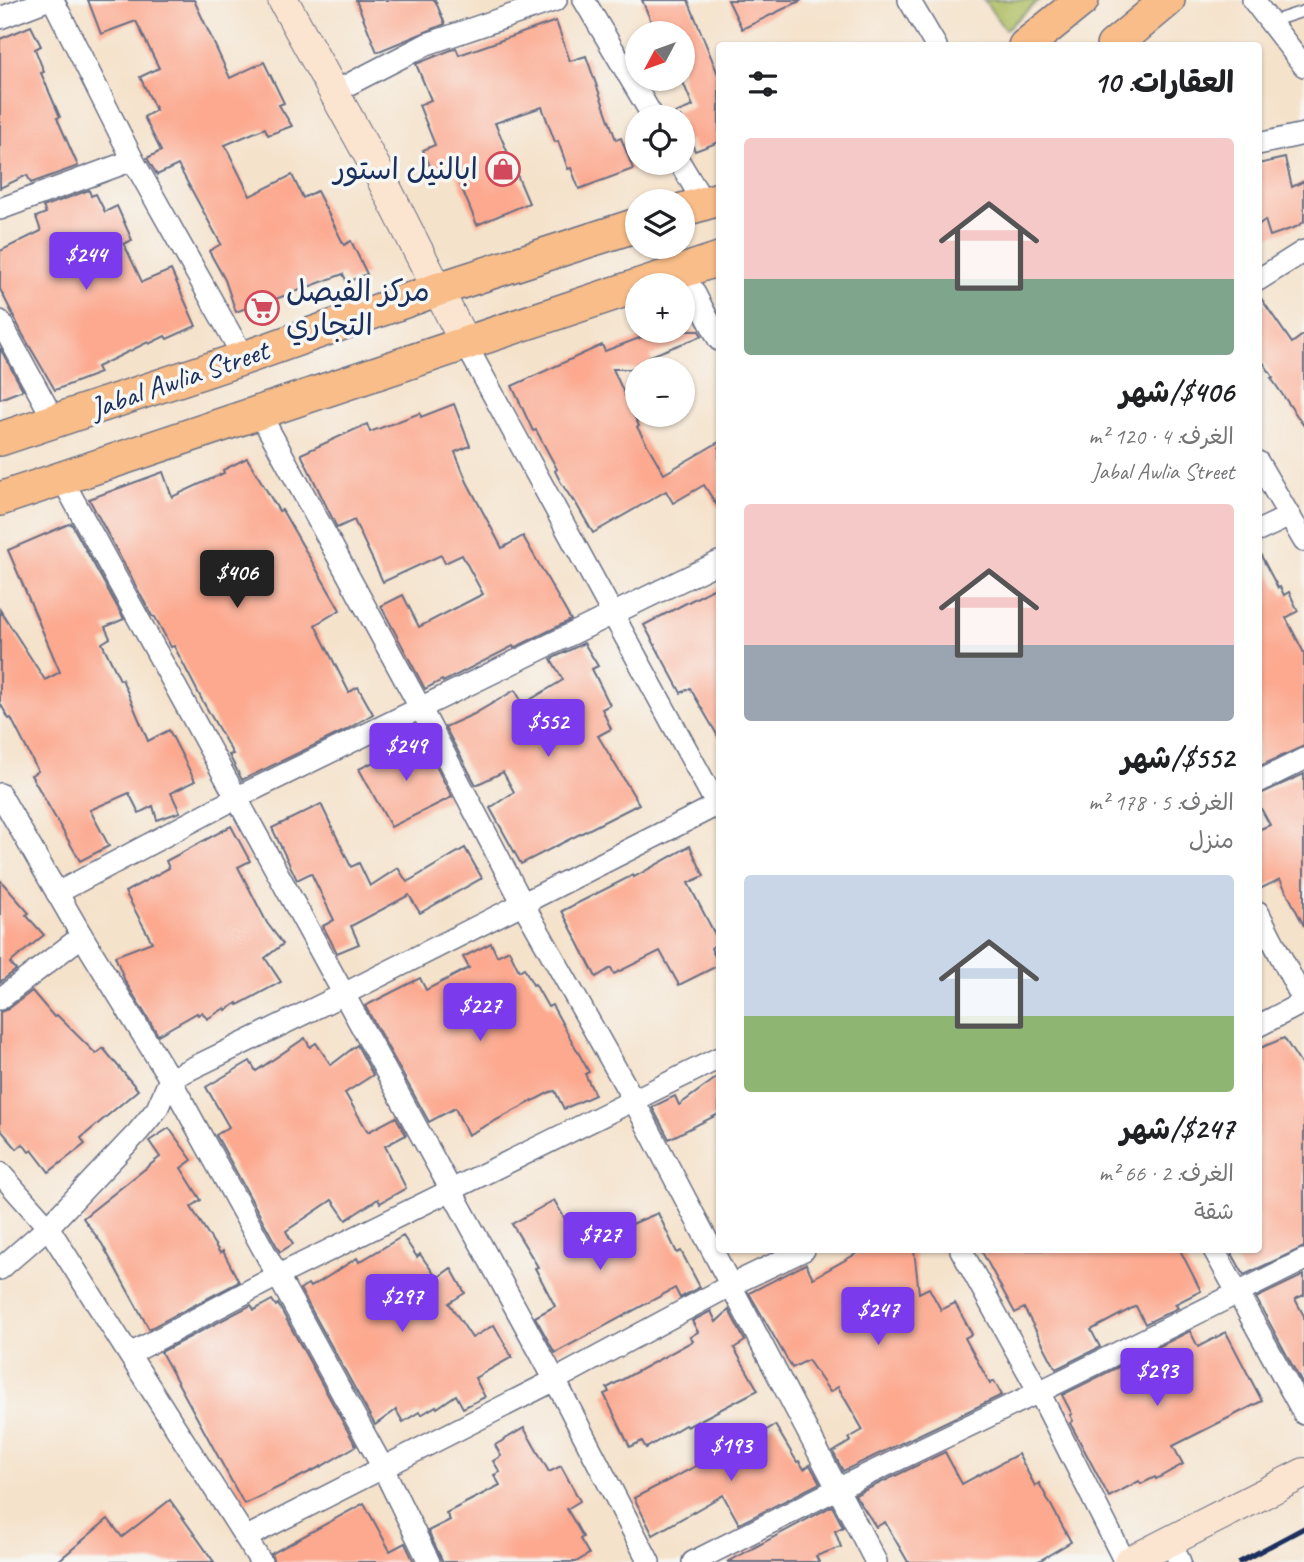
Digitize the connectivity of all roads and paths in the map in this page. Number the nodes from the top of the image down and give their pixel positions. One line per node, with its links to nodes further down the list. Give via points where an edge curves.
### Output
1 (47, 0): 11 (street)
2 (53, 0): 21 (street)
3 (283, 0): 17 (street)
4 (556, 0): 17 (street, via 426,44)
5 (584, 0): 18 (street)
6 (909, 0): 13 (street)
7 (1082, 0): 14 (main road)
8 (1168, 0): 15 (main road)
9 (1253, 0): 12 (street)
10 (1304, 11): 12 (lane)
11 (0, 18)
12 (1270, 22): 16 (street)
13 (934, 42)
14 (1030, 42)
15 (1118, 42)
16 (1304, 66)
17 (334, 92): 31 (street)
18 (646, 105)
19 (1304, 134): 20 (street)
20 (1262, 143)
21 (133, 160): 24 (street); 36 (street)
22 (686, 175): 23 (street)
23 (702, 204)
24 (0, 209)
25 (625, 229): 31 (main road, Jabal Awlia Street)
26 (1304, 251): 30 (street)
27 (716, 260): 28 (main road, Jabal Awlia Street)
28 (683, 271): 29 (main road, Jabal Awlia Street); 34 (street)
29 (677, 273)
30 (1262, 277)
31 (439, 289): 35 (street); 36 (main road, Jabal Awlia Street)
32 (625, 290): 35 (main road, Jabal Awlia Street)
33 (0, 321): 38 (street)
34 (716, 334)
35 (465, 343): 37 (main road, Jabal Awlia Street); 47 (street)
36 (244, 358): 38 (main road, Jabal Awlia Street)
37 (259, 412): 41 (main road, Jabal Awlia Street); 48 (street)
38 (55, 422): 39 (main road, Jabal Awlia Street)
39 (0, 439)
40 (1262, 468): 43 (street)
41 (62, 479): 42 (main road, Jabal Awlia Street); 52 (street)
42 (0, 499)
43 (1290, 516): 44 (street); 45 (street)
44 (1262, 529)
45 (1304, 541)
46 (716, 563): 47 (street)
47 (614, 614): 48 (street); 53 (street)
48 (421, 709): 52 (street); 56 (street)
49 (1304, 759): 50 (street)
50 (1262, 780)
51 (0, 794): 55 (street)
52 (238, 797): 55 (street); 59 (street)
53 (716, 802)
54 (716, 807): 56 (street)
55 (57, 892): 58 (street)
56 (523, 904): 59 (street); 64 (street)
57 (1262, 920): 61 (street, via 1304,1002)
58 (82, 936): 60 (street); 63 (street)
59 (342, 995): 63 (street); 66 (street)
60 (0, 999)
61 (1262, 1024)
62 (716, 1059): 64 (street)
63 (170, 1079): 67 (street, via 157,1109); 73 (street)
64 (633, 1099): 66 (street); 74 (street)
65 (0, 1173): 67 (street)
66 (451, 1189): 73 (street); 77 (street)
67 (48, 1227): 72 (street); 76 (street)
68 (798, 1253): 74 (street)
69 (963, 1253): 78 (street)
70 (1216, 1253): 75 (street)
71 (1304, 1260): 75 (street)
72 (0, 1269)
73 (277, 1276): 76 (street); 80 (street)
74 (731, 1285): 77 (street); 82 (street)
75 (1238, 1293): 78 (street); 79 (street)
76 (130, 1354): 83 (street)
77 (555, 1380): 80 (street); 87 (street)
78 (1039, 1392): 82 (street); 90 (street)
79 (1304, 1413)
80 (382, 1466): 83 (street); 86 (street)
81 (1304, 1473): 84 (street)
82 (839, 1488): 88 (street); 89 (street)
83 (247, 1537): 85 (street)
84 (1175, 1552): 90 (street)
85 (261, 1562)
86 (429, 1562)
87 (649, 1562)
88 (693, 1562)
89 (876, 1562)
90 (1127, 1562)

